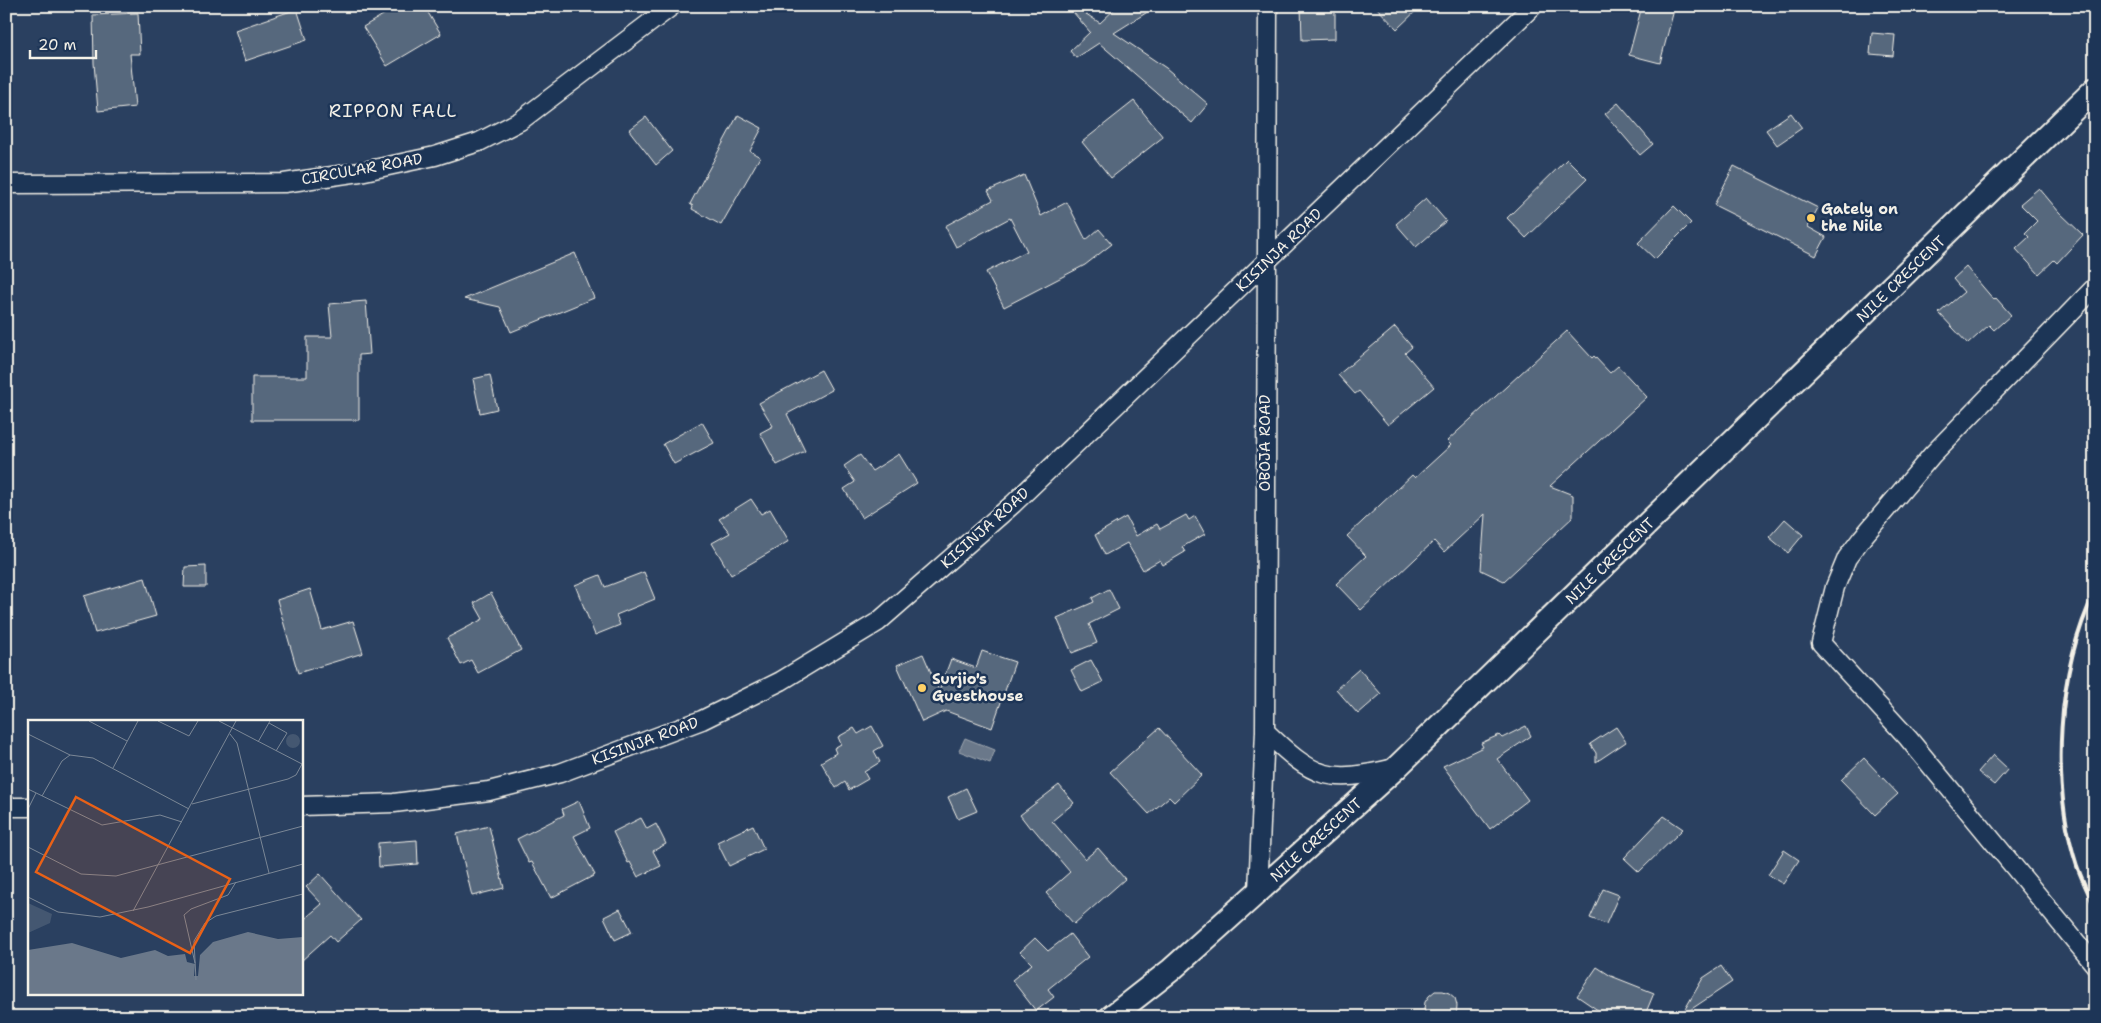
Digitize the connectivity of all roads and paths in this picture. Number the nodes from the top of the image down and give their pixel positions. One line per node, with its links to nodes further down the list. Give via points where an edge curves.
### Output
1 (672, 6): 5 (street, CIRCULAR ROAD, via 520,122 479,142 435,156 360,172 284,183)
2 (1268, 6): 6 (street, OBOJA ROAD)
3 (1533, 6): 6 (street, KISINJA ROAD)
4 (2095, 89): 9 (street, NILE CRESCENT)
5 (6, 184)
6 (1266, 263): 8 (street, OBOJA ROAD); 10 (street, KISINJA ROAD, via 1013,504 878,622 781,681 702,720 560,773 489,791 394,803)
7 (2095, 287): 14 (street, via 1932,455 1862,538 1847,558 1835,587 1822,643 1908,738)
8 (1264, 731): 9 (street, via 1294,759 1321,774 1346,777); 13 (street, OBOJA ROAD)
9 (1397, 767): 13 (street, NILE CRESCENT)
10 (302, 806)
11 (6, 807): 12 (street)
12 (28, 807)
13 (1258, 892): 15 (street, NILE CRESCENT, via 1171,970)
14 (2095, 965)
15 (1111, 1017)

